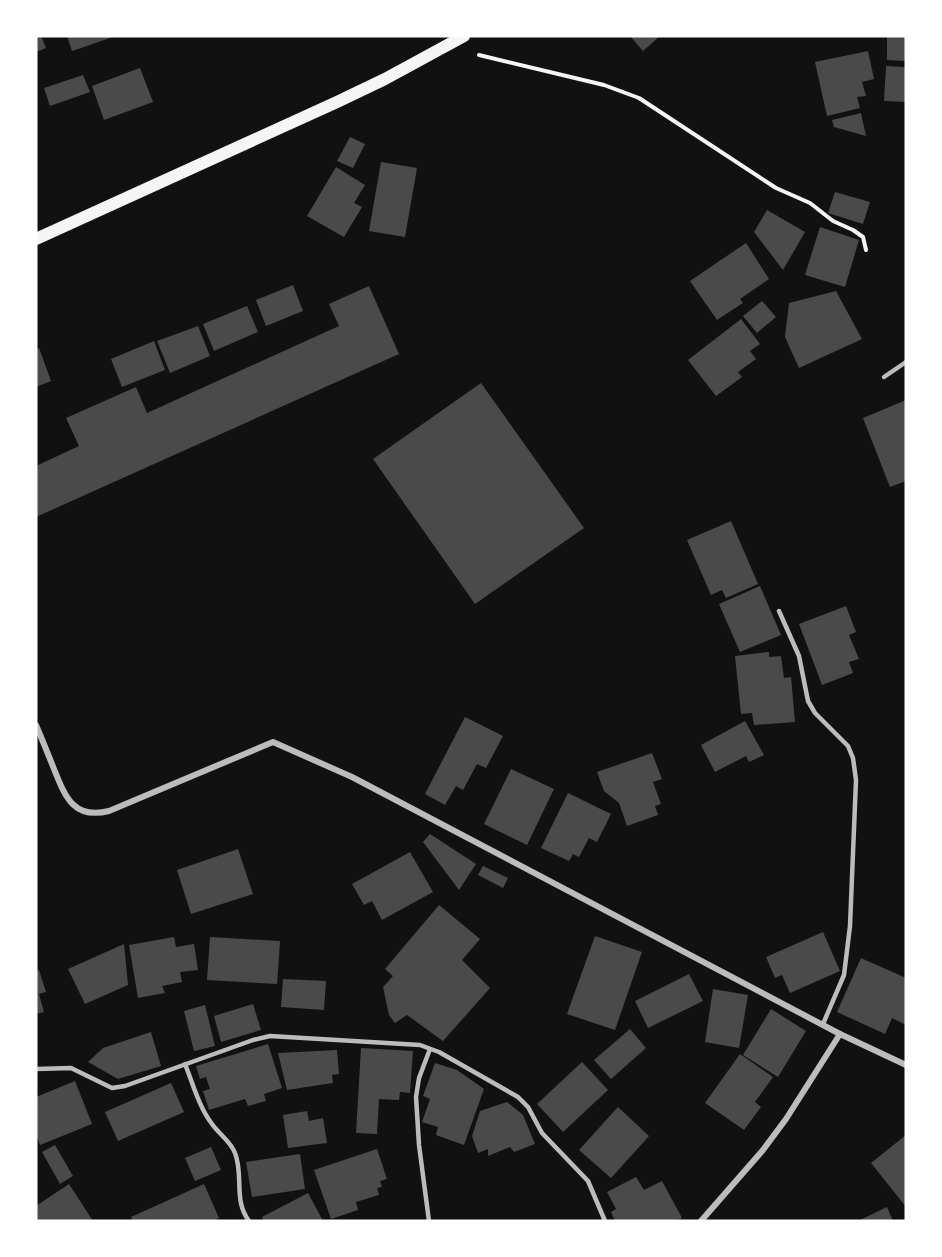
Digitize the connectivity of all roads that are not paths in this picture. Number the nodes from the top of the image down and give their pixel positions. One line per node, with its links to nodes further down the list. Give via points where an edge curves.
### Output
1 (464, 36): 2 (main road, via 337,102)
2 (36, 239)
3 (906, 362): 4 (lane)
4 (884, 377)
5 (779, 611): 7 (lane, via 799,656 808,701 848,746 856,780 844,975)
6 (36, 725): 7 (street, via 67,799 82,810 97,813 273,742 352,777)
7 (823, 1024): 8 (street)
8 (840, 1034): 11 (street); 16 (street, via 763,1150)
9 (430, 1049): 10 (lane, via 400,1043 270,1036); 14 (lane, via 416,1097); 15 (lane, via 518,1096 542,1133 588,1180)
10 (185, 1065): 12 (lane, via 112,1089 71,1068); 13 (lane, via 201,1106 235,1152 240,1202)
11 (906, 1065)
12 (36, 1069)
13 (249, 1221)
14 (429, 1221)
15 (605, 1221)
16 (701, 1221)

